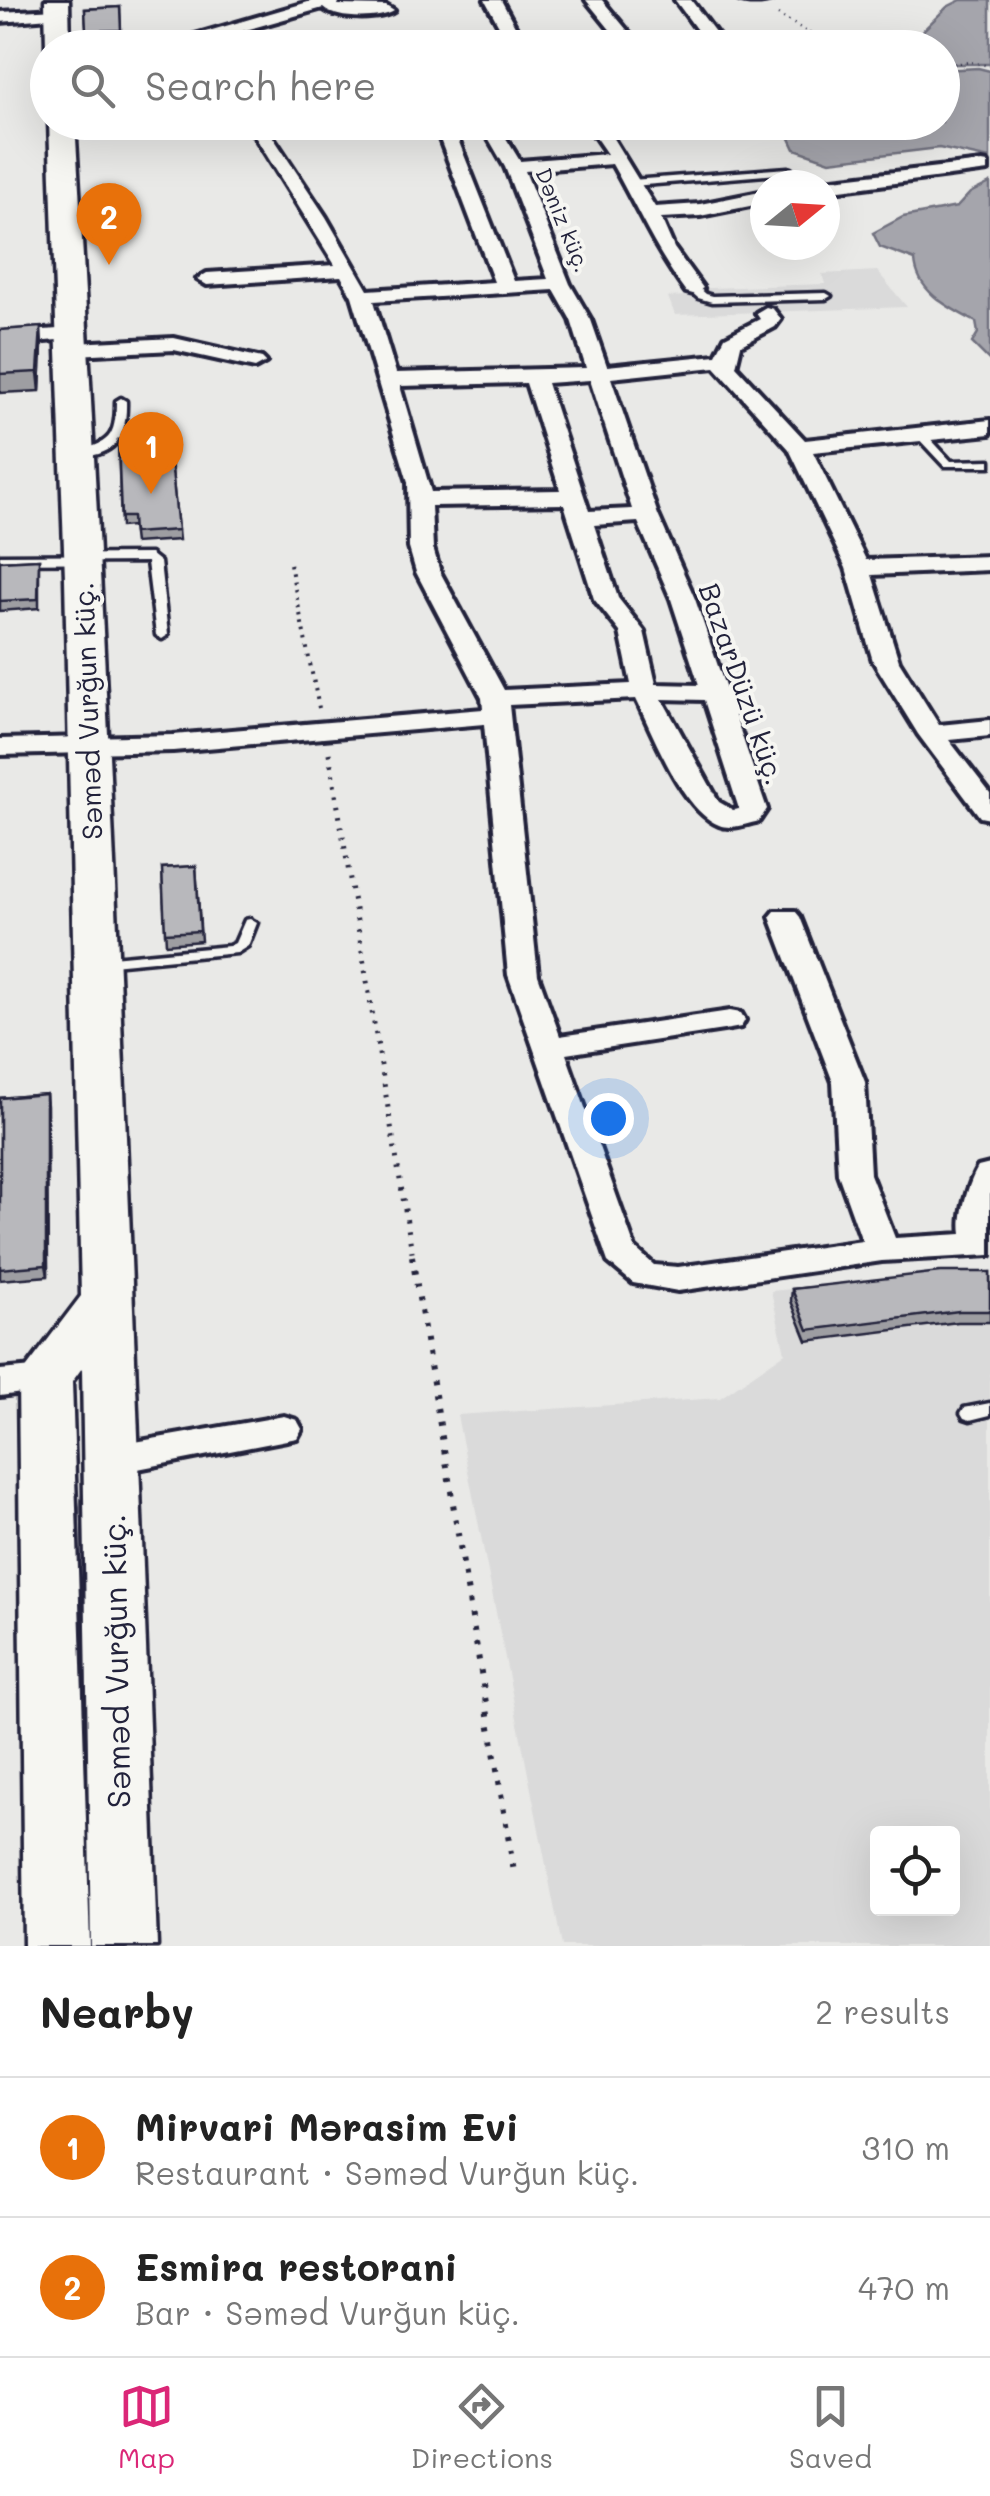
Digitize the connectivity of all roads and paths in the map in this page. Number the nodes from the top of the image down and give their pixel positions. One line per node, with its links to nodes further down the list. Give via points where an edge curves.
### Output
1 (493, 0): 11 (street)
2 (594, 0): 12 (street)
3 (682, 0): 13 (street)
4 (768, 0): 6 (lane)
5 (329, 1): 8 (street, via 334,10); 10 (street)
6 (747, 1): 14 (path)
7 (57, 7): 9 (street)
8 (386, 11)
9 (0, 17)
10 (227, 30)
11 (509, 30)
12 (619, 30)
13 (705, 30)
14 (802, 30)
15 (960, 63): 16 (path)
16 (990, 66)
17 (63, 140): 39 (main road, Səməd Vurğun küç.)
18 (265, 140): 30 (street)
19 (447, 140): 33 (street, Dəniz küç.)
20 (498, 140): 23 (street, Dəniz küç.)
21 (606, 140): 22 (street)
22 (618, 158): 23 (street); 26 (street)
23 (514, 167): 32 (street, Dəniz küç.)
24 (982, 167): 27 (street)
25 (750, 174): 26 (lane)
26 (632, 183): 29 (street)
27 (840, 184)
28 (750, 200): 29 (street)
29 (648, 213): 34 (street)
30 (348, 270): 31 (street); 35 (street)
31 (206, 279)
32 (560, 284): 33 (street); 42 (street, Dəniz küç., via 581,320)
33 (506, 287): 35 (street)
34 (693, 288): 36 (lane, via 712,299)
35 (362, 296): 44 (street)
36 (826, 296)
37 (766, 313): 40 (street, via 768,324 737,336)
38 (0, 339): 39 (street)
39 (74, 341): 41 (street, via 174,344); 49 (main road, Səməd Vurğun küç.)
40 (724, 360): 42 (street); 48 (street)
41 (255, 362)
42 (598, 372): 43 (street); 53 (street, BazarDüzü küç.)
43 (535, 378): 44 (street); 52 (street, BazarDüzü küç.)
44 (387, 380): 51 (street)
45 (121, 401): 49 (lane, via 115,441)
46 (990, 428): 47 (street)
47 (921, 436): 48 (street); 50 (lane, via 948,464)
48 (799, 447): 58 (street)
49 (78, 455): 54 (main road, Səməd Vurğun küç.)
50 (990, 463)
51 (422, 499): 52 (street); 62 (street, via 421,548 428,572)
52 (576, 508): 53 (street); 60 (street, BazarDüzü küç., via 606,598 632,631)
53 (646, 515): 61 (street, BazarDüzü küç.)
54 (82, 556): 55 (lane); 59 (lane, via 150,558); 66 (main road, Səməd Vurğun küç.)
55 (0, 559)
56 (290, 564): 63 (path)
57 (990, 564): 58 (street)
58 (858, 568): 65 (street, via 886,661)
59 (162, 635)
60 (645, 691): 61 (street); 61 (street, BazarDüzü küç., via 709,807 720,816 742,818 753,809); 62 (street)
61 (716, 694)
62 (496, 708): 63 (street); 73 (street, via 523,975)
63 (323, 728): 66 (street); 84 (path)
64 (990, 728): 65 (street)
65 (931, 734): 68 (street)
66 (89, 744): 67 (street); 71 (main road, Səməd Vurğun küç.)
67 (0, 747)
68 (990, 811)
69 (784, 917): 76 (street, via 849,1082 854,1174)
70 (250, 923): 71 (lane, via 241,946 232,950)
71 (97, 962): 77 (main road, Səməd Vurğun küç.)
72 (730, 1020): 73 (street)
73 (548, 1047): 76 (street, via 620,1254 645,1275 678,1279)
74 (990, 1175): 75 (street, via 976,1223)
75 (985, 1244): 76 (street)
76 (882, 1250)
77 (107, 1299): 78 (main road, Səməd Vurğun küç.); 79 (main road)
78 (109, 1376): 79 (main road); 83 (main road, Səməd Vurğun küç.)
79 (22, 1381): 85 (main road)
80 (990, 1409): 81 (lane)
81 (970, 1413)
82 (284, 1429): 83 (street)
83 (112, 1460): 86 (main road, Səməd Vurğun küç.)
84 (514, 1872)
85 (57, 1946)
86 (124, 1946)

